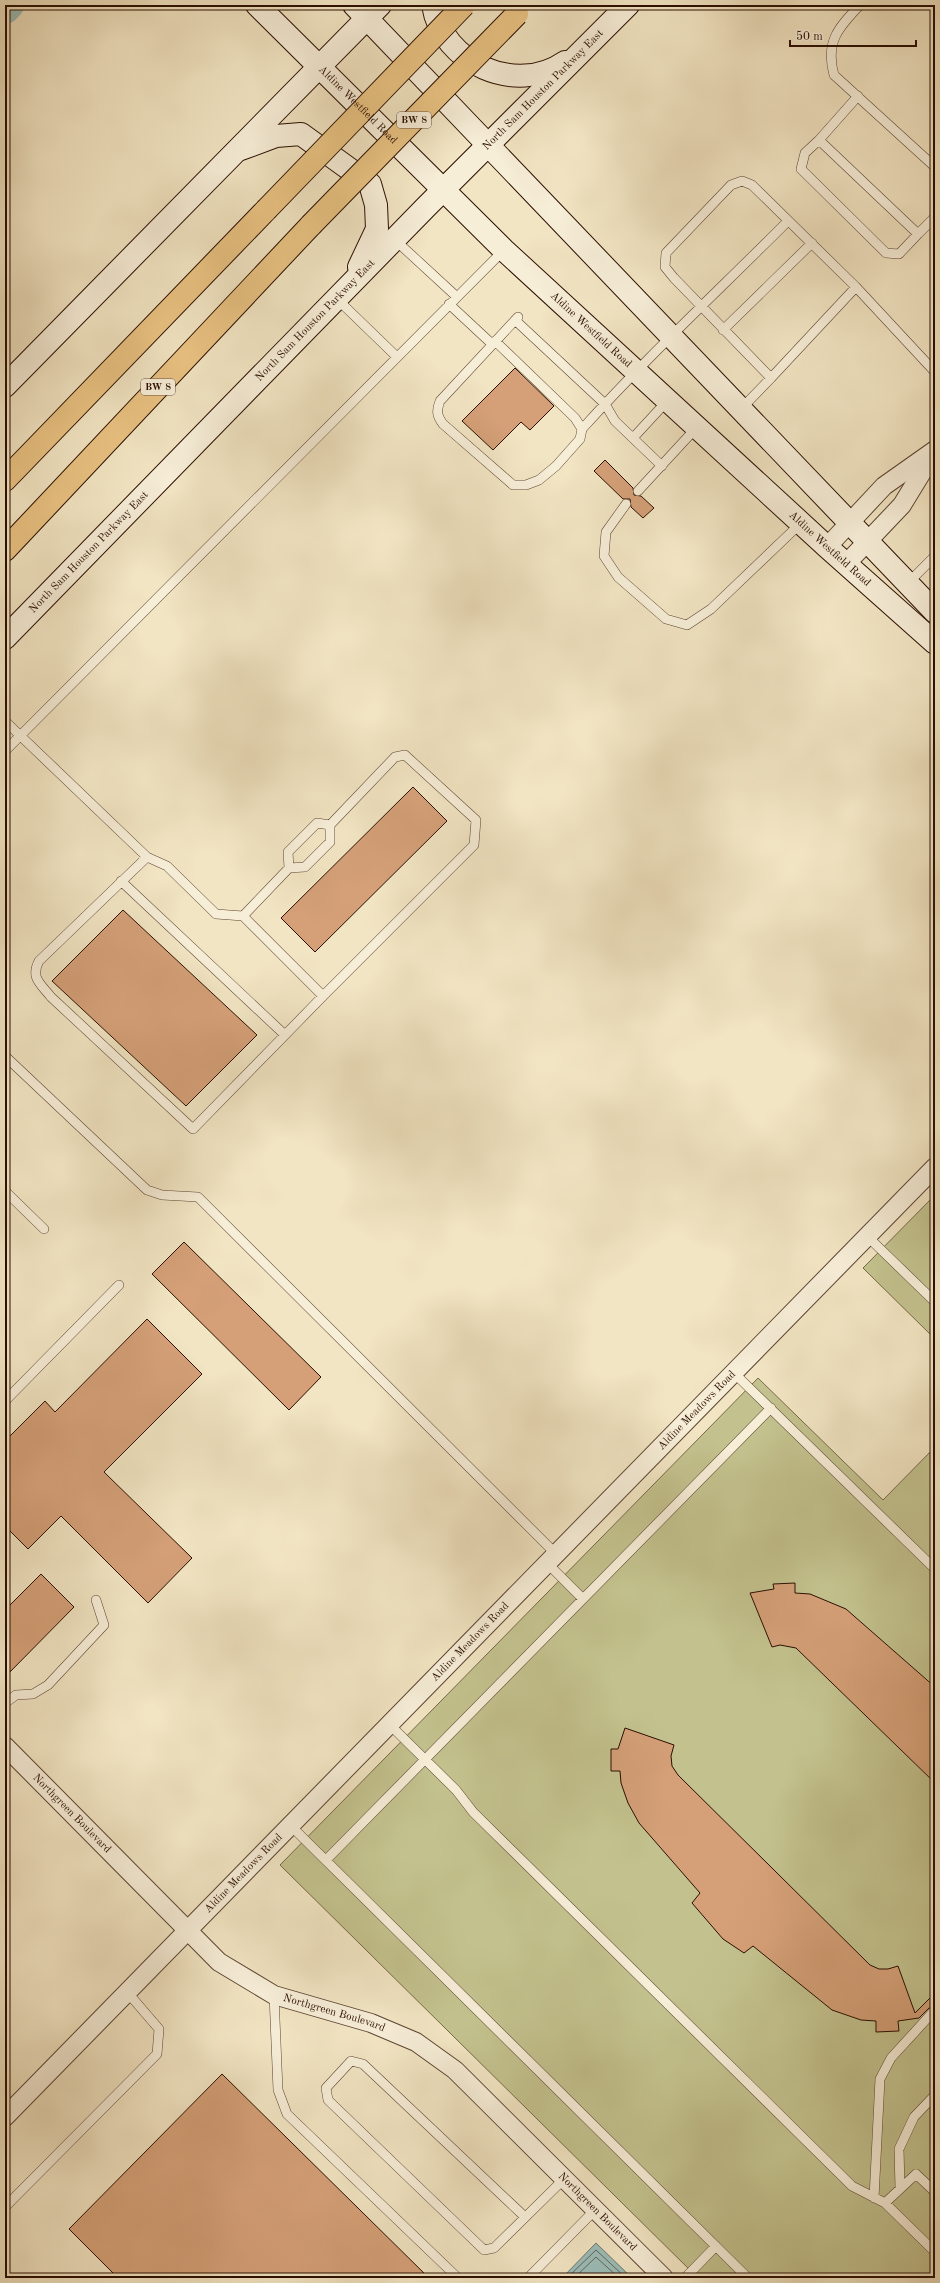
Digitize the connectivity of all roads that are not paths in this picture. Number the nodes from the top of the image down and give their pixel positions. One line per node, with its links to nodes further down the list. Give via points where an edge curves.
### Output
1 (257, 5): 9 (main road, Aldine Westfield Road)
2 (434, 5): 8 (main road, via 436,22 456,50 492,73 521,78 558,67)
3 (464, 5): 44 (highway, bridge)
4 (628, 5): 8 (main road, North Sam Houston Parkway East)
5 (860, 5): 10 (lane, via 844,21 832,40 830,58 834,75)
6 (367, 9): 9 (main road); 12 (main road)
7 (521, 10): 51 (highway, BW 8, bridge, via 311,226)
8 (583, 50): 12 (main road, North Sam Houston Parkway East)
9 (318, 66): 13 (main road); 15 (main road, Aldine Westfield Road)
10 (858, 96): 11 (lane); 14 (lane)
11 (818, 140): 18 (lane); 18 (lane, via 805,153 801,169 886,253 899,254)
12 (488, 144): 15 (main road, North Sam Houston Parkway East); 29 (main road)
13 (233, 152): 22 (main road, via 276,136 301,134 370,184 376,205 377,229); 35 (main road)
14 (935, 167)
15 (442, 190): 19 (main road, North Sam Houston Parkway East); 21 (main road, Aldine Westfield Road)
16 (935, 217): 18 (lane)
17 (788, 221): 20 (lane); 27 (lane); 27 (lane, via 752,185 742,181 731,185 666,253 665,267)
18 (918, 234)
19 (394, 239): 22 (main road, North Sam Houston Parkway East); 24 (lane)
20 (812, 243): 23 (lane); 28 (lane)
21 (504, 250): 24 (lane); 32 (main road, Aldine Westfield Road)
22 (353, 281): 25 (main road, North Sam Houston Parkway East)
23 (856, 287): 33 (lane); 34 (lane)
24 (456, 297): 26 (lane)
25 (336, 298): 31 (lane); 56 (main road, North Sam Houston Parkway East)
26 (449, 304): 30 (lane); 31 (lane)
27 (702, 308): 28 (lane); 29 (lane)
28 (723, 330): 34 (lane)
29 (670, 337): 32 (lane); 38 (main road)
30 (493, 343): 37 (lane, via 516,318); 40 (lane, via 575,418); 40 (lane, via 440,401 438,417 443,424 513,485 526,485 539,480 556,466 580,439)
31 (397, 357): 59 (lane)
32 (635, 370): 36 (main road, Aldine Westfield Road); 37 (lane)
33 (935, 372)
34 (771, 378): 38 (lane)
35 (5, 386)
36 (668, 400): 39 (main road, Aldine Westfield Road); 41 (lane)
37 (605, 404): 40 (lane); 41 (lane, via 615,421)
38 (740, 410): 48 (main road)
39 (697, 427): 43 (lane); 47 (main road, Aldine Westfield Road)
40 (582, 429)
41 (633, 438): 43 (lane)
42 (935, 451): 48 (street, via 884,486); 49 (street, via 902,505)
43 (662, 466): 45 (lane)
44 (5, 480)
45 (638, 491)
46 (626, 504): 47 (lane, via 606,532 604,556 618,577 666,620 688,625 711,609)
47 (801, 523): 50 (main road, Aldine Westfield Road)
48 (849, 524): 49 (main road); 50 (street)
49 (867, 542): 53 (street); 54 (main road)
50 (827, 547): 53 (main road, Aldine Westfield Road)
51 (5, 550)
52 (935, 556): 54 (lane)
53 (846, 564): 57 (main road, Aldine Westfield Road)
54 (908, 584): 55 (main road)
55 (935, 612)
56 (5, 638)
57 (935, 643)
58 (5, 722): 59 (lane)
59 (21, 736): 60 (lane); 62 (lane)
60 (5, 752)
61 (330, 825): 63 (lane, via 330,842 305,867); 63 (lane, via 317,823 288,852); 66 (lane, via 395,757 405,755 476,820 474,845)
62 (147, 857): 64 (lane); 65 (lane, via 167,866 216,914)
63 (289, 868): 65 (lane)
64 (121, 881): 67 (lane); 67 (lane, via 39,961 34,970 37,980 51,997 192,1129)
65 (243, 916): 66 (lane)
66 (323, 996): 67 (lane)
67 (285, 1035)
68 (5, 1056): 78 (lane, via 147,1190 162,1196 198,1197)
69 (935, 1167): 72 (street, Aldine Meadows Road)
70 (5, 1191): 71 (lane)
71 (44, 1229)
72 (867, 1236): 74 (lane); 75 (street, Aldine Meadows Road)
73 (119, 1285): 76 (lane)
74 (935, 1302)
75 (734, 1373): 77 (lane); 78 (street, Aldine Meadows Road)
76 (5, 1401)
77 (771, 1408): 79 (lane); 80 (lane)
78 (551, 1559): 80 (lane); 83 (street, Aldine Meadows Road)
79 (935, 1569)
80 (583, 1599): 85 (lane)
81 (96, 1600): 82 (lane, via 104,1626 48,1685 34,1694 16,1695)
82 (5, 1703)
83 (390, 1724): 85 (lane); 86 (street, Aldine Meadows Road)
84 (5, 1746): 88 (street, Northgreen Boulevard)
85 (425, 1760): 87 (lane); 97 (lane, via 456,1790 473,1812 852,2186)
86 (290, 1825): 87 (lane); 88 (street, Aldine Meadows Road)
87 (326, 1860): 102 (lane)
88 (187, 1932): 89 (street, Aldine Meadows Road); 90 (street, Northgreen Boulevard, via 219,1962)
89 (128, 1993): 93 (street, Aldine Meadows Road); 99 (lane, via 159,2029 157,2054)
90 (274, 1995): 94 (street, Northgreen Boulevard, via 371,2024 416,2042 455,2070); 104 (lane, via 278,2090 287,2114)
91 (934, 2012): 97 (lane, via 891,2058 880,2079)
92 (935, 2095): 95 (lane, via 914,2117 899,2148)
93 (5, 2117)
94 (564, 2178): 100 (street, Northgreen Boulevard); 101 (lane)
95 (900, 2188): 96 (lane, via 916,2174); 98 (lane)
96 (935, 2192)
97 (874, 2198): 98 (lane)
98 (885, 2203): 103 (lane)
99 (5, 2207)
100 (595, 2210): 105 (lane); 106 (street, Northgreen Boulevard)
101 (525, 2217): 101 (lane, via 494,2248 484,2250 328,2100 326,2088 351,2061 363,2064)
102 (716, 2246): 107 (lane); 108 (lane)
103 (935, 2252)
104 (458, 2278)
105 (528, 2278)
106 (664, 2278)
107 (685, 2278)
108 (748, 2278)

